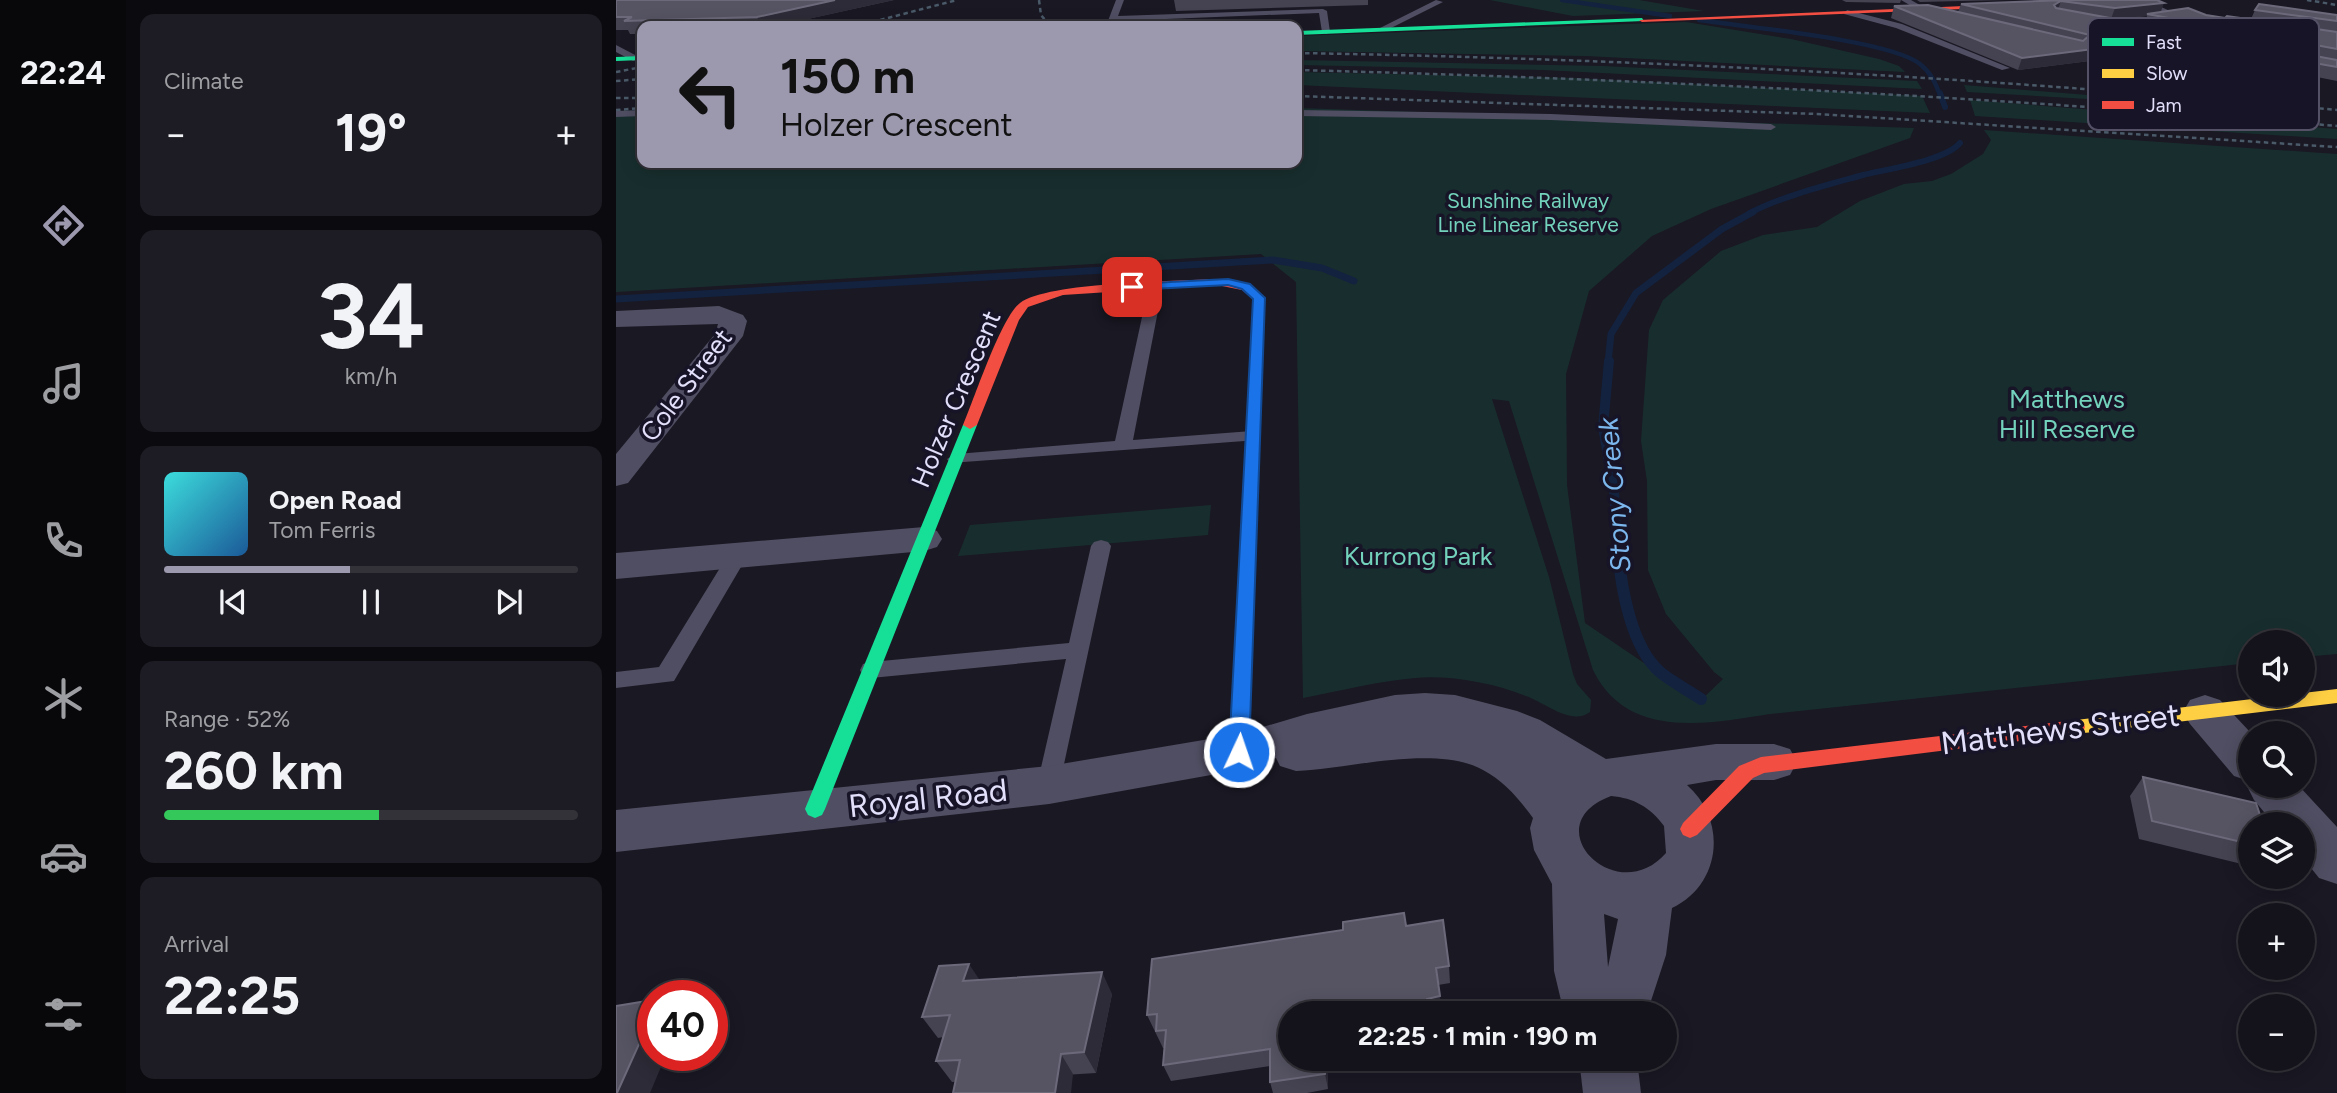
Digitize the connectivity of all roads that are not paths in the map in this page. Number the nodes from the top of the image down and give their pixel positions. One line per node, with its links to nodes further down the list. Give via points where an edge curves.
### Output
1 (1120, 0): 12 (lane)
2 (1905, 0): 7 (lane)
3 (2156, 0): 4 (street); 9 (lane)
4 (2135, 1): 11 (lane, via 2179,17)
5 (1439, 2): 14 (lane)
6 (2031, 5): 7 (street)
7 (1921, 9): 8 (street); 10 (lane)
8 (1847, 12): 14 (street); 21 (lane, via 1899,26)
9 (2187, 13)
10 (1944, 18)
11 (2169, 18)
12 (1113, 21)
13 (1147, 21): 15 (lane, via 1323,11)
14 (1382, 29): 15 (street)
15 (1326, 32): 16 (street)
16 (1302, 33)
17 (616, 48): 18 (lane)
18 (637, 57)
19 (637, 58): 20 (street)
20 (616, 59)
21 (2005, 68)
22 (637, 113): 24 (lane)
23 (1302, 113): 25 (lane, via 1564,117)
24 (616, 114)
25 (1771, 127)
26 (1156, 285): 28 (street, Holzer Crescent, via 1228,282 1257,294); 29 (lane); 30 (street, Holzer Crescent, via 1062,292 1024,305 1013,319)
27 (616, 319): 31 (street, Cole Street, via 719,314 733,321 733,327)
28 (1252, 436): 29 (lane); 42 (street, Holzer Crescent)
29 (1123, 446): 30 (lane)
30 (956, 459): 32 (street, Holzer Crescent)
31 (616, 476)
32 (924, 539): 34 (street); 37 (street, Holzer Crescent)
33 (1101, 546): 36 (lane)
34 (738, 555): 35 (street); 38 (lane, via 666,675)
35 (616, 566)
36 (1078, 650): 37 (lane); 45 (lane)
37 (871, 670): 47 (street, Holzer Crescent)
38 (616, 680)
39 (2337, 696): 40 (street, Matthews Street)
40 (2205, 712): 41 (street); 43 (street, Matthews Street)
41 (2238, 749)
42 (1239, 752): 44 (street, Royal Road, via 1307,730 1395,712 1455,712 1524,732); 45 (street, Royal Road); 48 (street, Royal Road, via 1319,753 1405,741 1452,743 1497,755 1525,776)
43 (1783, 762): 44 (street, Matthews Street, via 1716,762); 49 (street, Matthews Street, via 1746,772)
44 (1612, 778): 48 (street, via 1574,790); 49 (street, via 1645,782 1665,794 1681,810)
45 (1049, 785): 47 (street, Royal Road)
46 (2281, 798): 51 (street)
47 (815, 810): 50 (street, Royal Road)
48 (1557, 812): 52 (street, via 1556,846)
49 (1690, 830): 53 (street, via 1692,850 1684,869 1669,885)
50 (616, 831)
51 (2337, 862)
52 (1577, 877): 53 (street, via 1598,890 1623,896); 54 (street, via 1581,971)
53 (1648, 894): 55 (street, via 1639,956)
54 (1589, 1001)
55 (1623, 1001)
56 (1609, 1071): 57 (street)
57 (1612, 1093)

